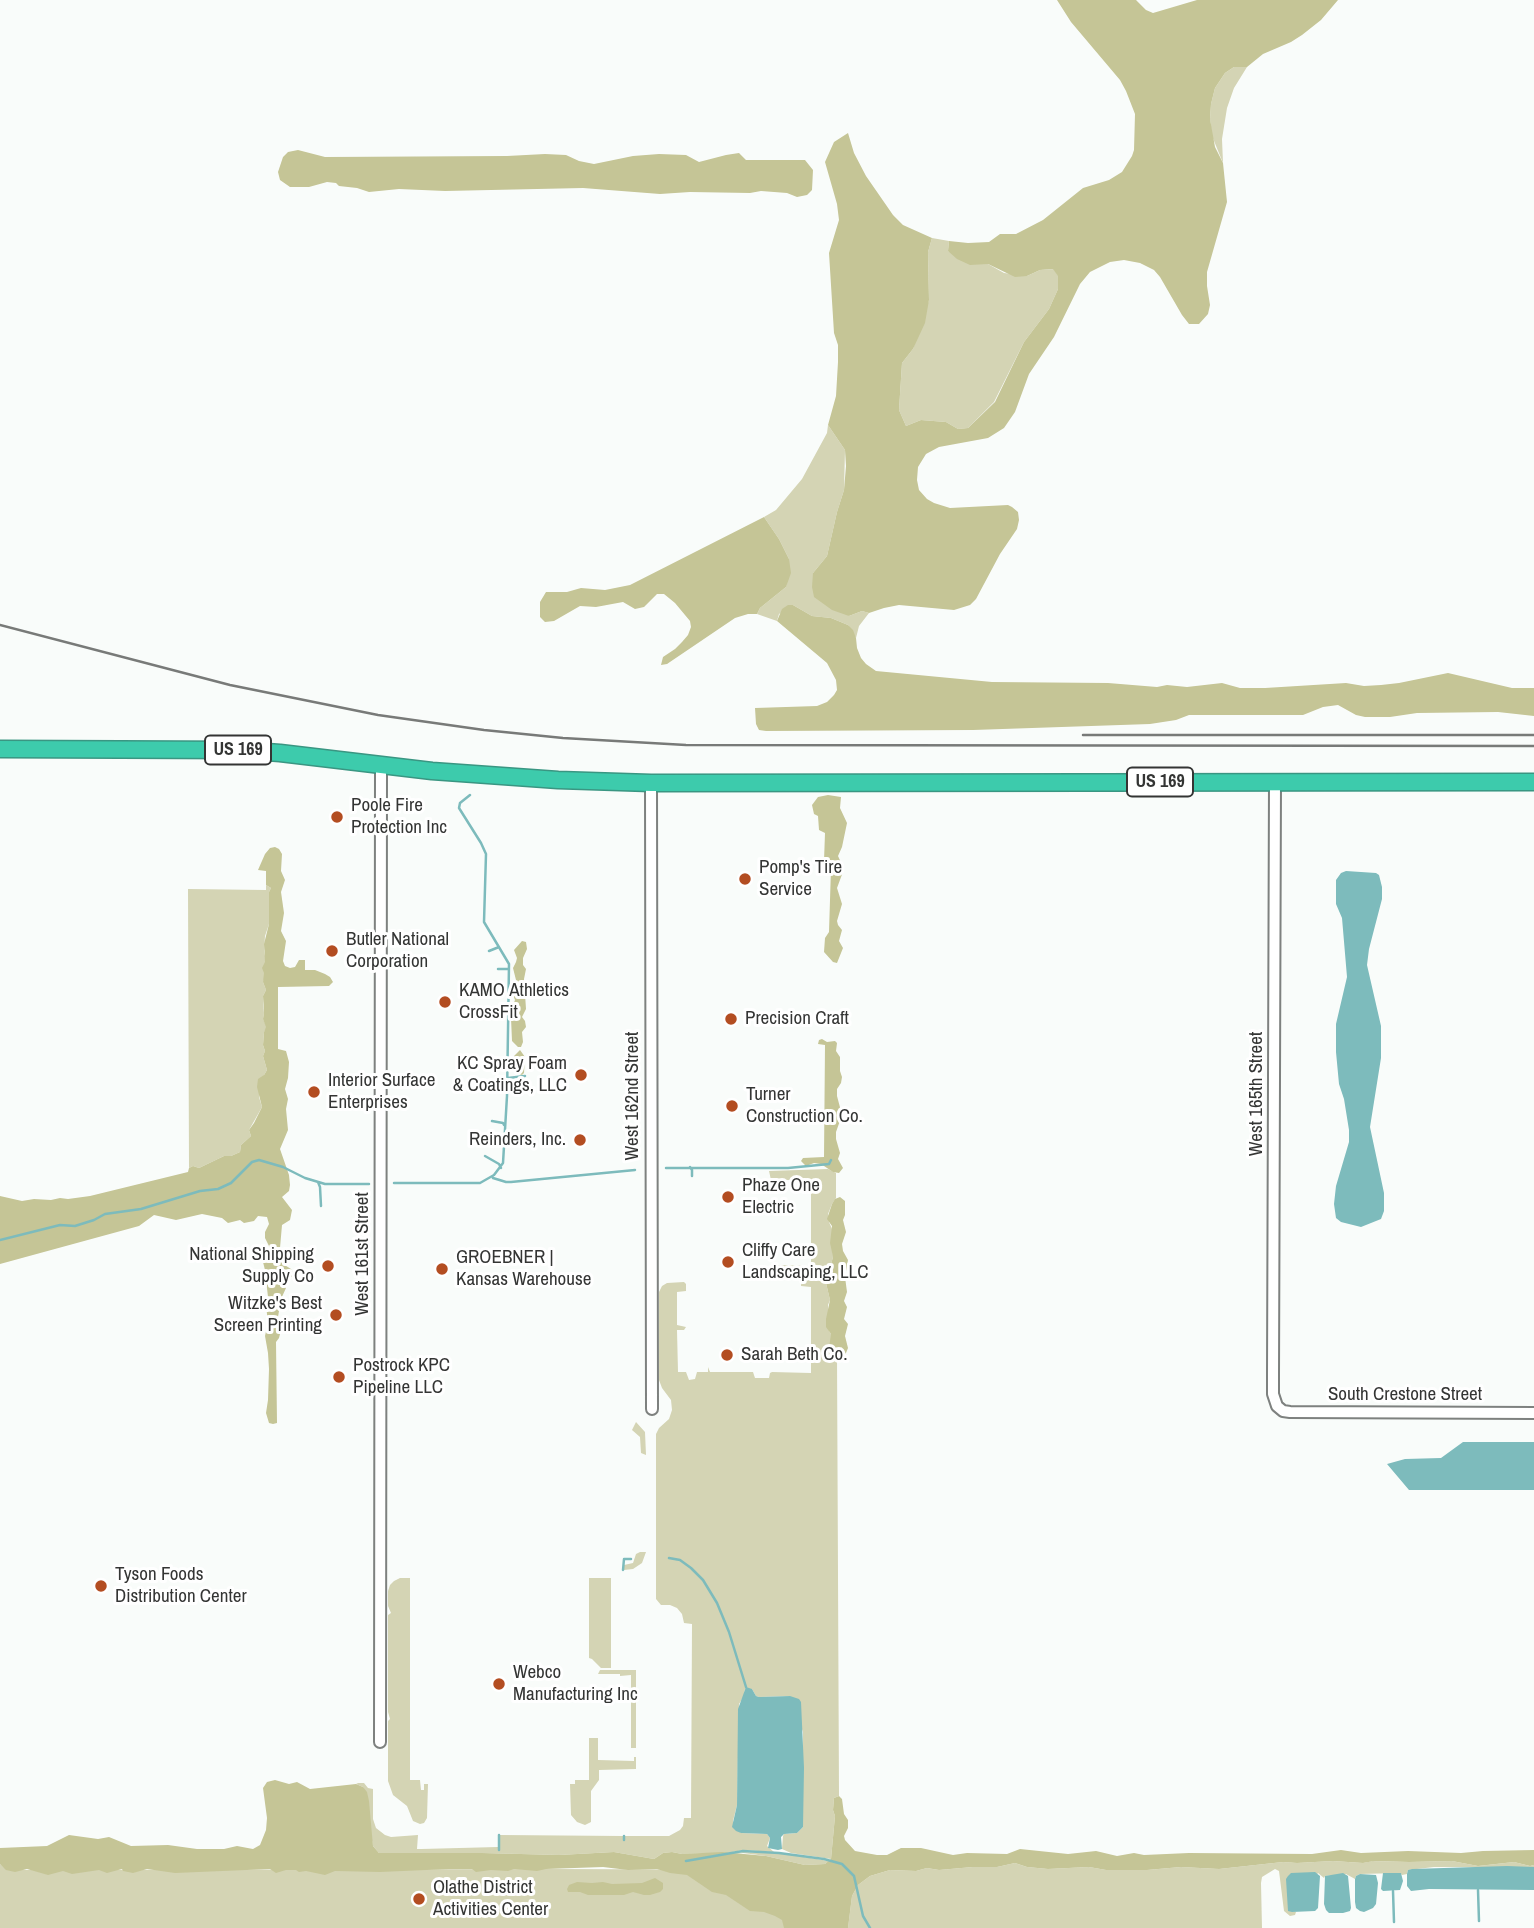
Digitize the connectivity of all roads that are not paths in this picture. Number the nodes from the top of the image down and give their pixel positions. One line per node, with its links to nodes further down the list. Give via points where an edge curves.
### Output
1 (0, 748): 2 (highway, US 169, via 240,750)
2 (381, 765): 5 (highway, US 169); 9 (street, West 161st Street)
3 (1275, 781): 4 (highway, US 169); 5 (highway, US 169); 6 (street, West 165th Street, via 1273,1394)
4 (1534, 782)
5 (651, 783): 7 (street, West 162nd Street)
6 (1277, 1406): 8 (street, South Crestone Street, via 1290,1412)
7 (652, 1409)
8 (1534, 1413)
9 (380, 1742)

